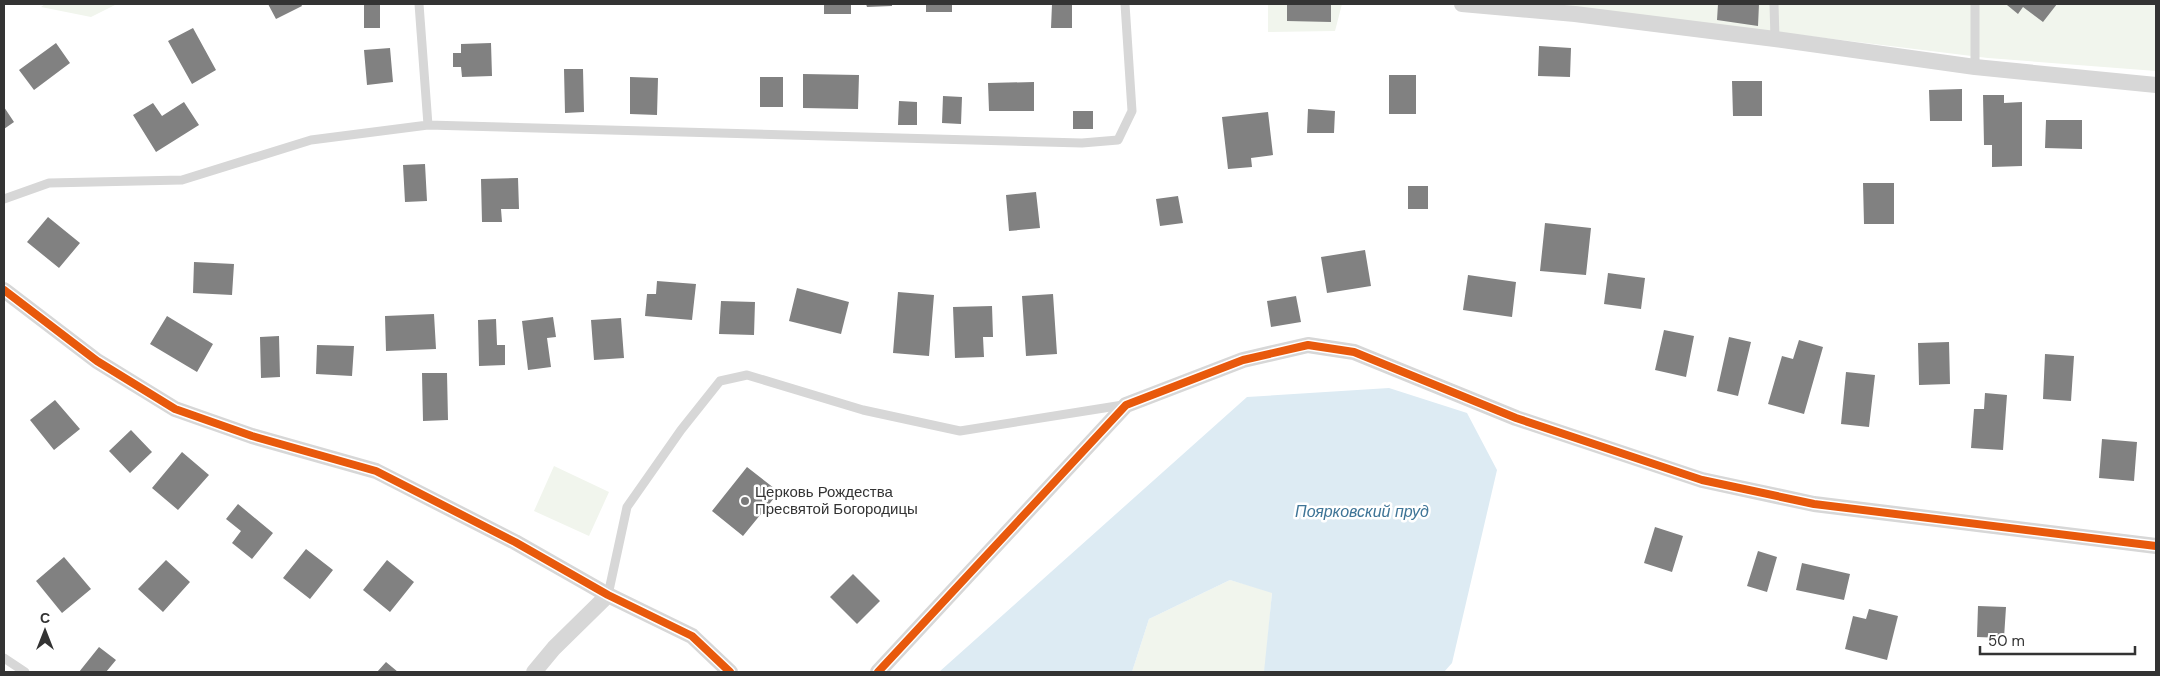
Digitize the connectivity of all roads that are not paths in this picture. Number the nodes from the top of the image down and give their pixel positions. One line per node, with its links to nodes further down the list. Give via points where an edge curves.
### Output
1 (419, 4): 10 (lane)
2 (1125, 4): 10 (lane, via 1132,110 1118,140 1082,143)
3 (1462, 4): 6 (street)
4 (1774, 4): 7 (lane)
5 (1975, 4): 8 (lane)
6 (1574, 9): 7 (street)
7 (1775, 39): 8 (street)
8 (1976, 67): 9 (street)
9 (2156, 85)
10 (428, 125): 11 (lane, via 312,140 182,180 49,184)
11 (4, 199)
12 (4, 290): 15 (street, via 96,361 175,409 252,436 376,471 515,542)
13 (1126, 405): 14 (street, via 1243,360 1308,345 1354,352 1516,418 1702,480 1814,504); 15 (lane, via 960,431 863,410 747,375 720,381 627,507); 20 (street)
14 (2156, 546)
15 (608, 595): 18 (street); 19 (street, via 692,636)
16 (4, 658): 17 (lane)
17 (25, 672)
18 (534, 672)
19 (730, 672)
20 (878, 672)

